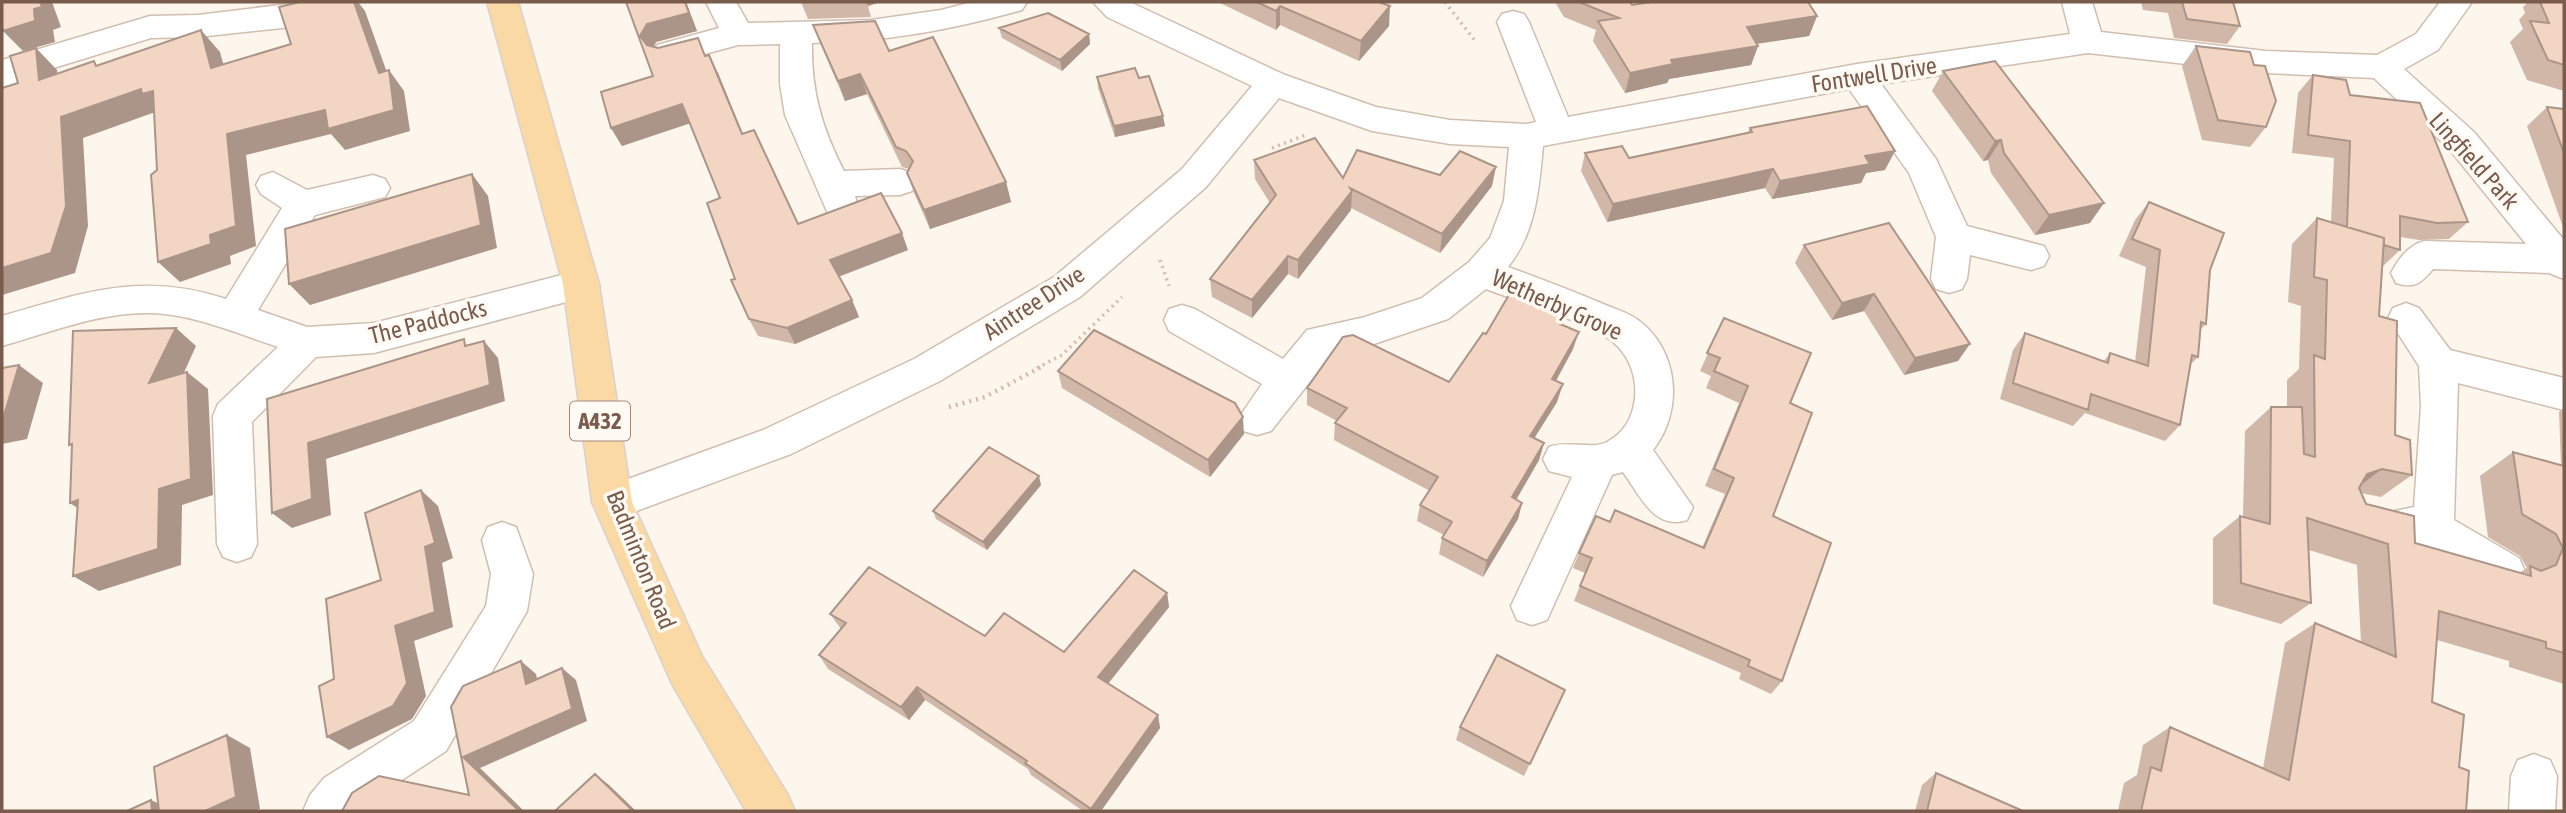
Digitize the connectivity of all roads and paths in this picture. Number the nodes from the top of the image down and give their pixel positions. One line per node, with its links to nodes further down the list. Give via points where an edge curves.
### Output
1 (341, 2): 15 (street, via 292,16 198,26 151,42 5,71)
2 (502, 2): 26 (main road, Badminton Road / A432)
3 (721, 2): 10 (street)
4 (1011, 2): 9 (street, via 941,21 871,31)
5 (1108, 2): 16 (street)
6 (2077, 2): 11 (street)
7 (2457, 2): 13 (street, via 2427,42)
8 (1513, 22): 17 (street)
9 (797, 32): 10 (street); 18 (street, via 795,62 802,116 838,195)
10 (738, 34): 12 (street)
11 (2088, 42): 13 (street, Fontwell Drive, via 2266,62); 14 (street, Fontwell Drive)
12 (668, 53)
13 (2382, 67): 22 (street, Lingfield Park, via 2462,141)
14 (1857, 76): 17 (street, Fontwell Drive); 20 (street, via 1924,168)
15 (2, 78)
16 (1273, 83): 17 (street, Fontwell Drive, via 1372,119 1450,132); 37 (street, Aintree Drive, via 1194,178 1067,287 927,370 777,442)
17 (1542, 134): 23 (street, via 1505,245)
18 (900, 182)
19 (373, 188): 27 (street, via 288,195)
20 (1954, 237): 21 (street); 25 (street)
21 (2031, 256)
22 (2562, 262): 24 (street, Lingfield Park, via 2424,255)
23 (1482, 272): 33 (street, via 1434,309 1320,341); 36 (street, Wetherby Grove, via 1625,330 1649,356 1657,398 1647,426)
24 (2409, 273)
25 (1949, 279)
26 (581, 284): 31 (street, The Paddocks, via 374,338); 37 (main road, Badminton Road / A432)
27 (234, 318): 30 (street, The Paddocks, via 149,299 95,305); 31 (street, The Paddocks)
28 (2406, 318): 32 (street)
29 (1182, 320): 33 (street)
30 (2, 331)
31 (307, 342): 42 (street, via 232,416)
32 (2438, 362): 34 (street); 40 (street)
33 (1288, 380): 35 (street)
34 (2564, 394)
35 (1257, 419)
36 (1596, 456): 38 (street); 44 (street, Wetherby Grove)
37 (612, 502): 46 (main road, Badminton Road / A432, via 687,670)
38 (1673, 507)
39 (2379, 518): 40 (street)
40 (2433, 528): 43 (street)
41 (502, 540): 45 (street, via 512,574 506,611 430,736)
42 (237, 544)
43 (2504, 571)
44 (1532, 606)
45 (333, 802)
46 (772, 811)

